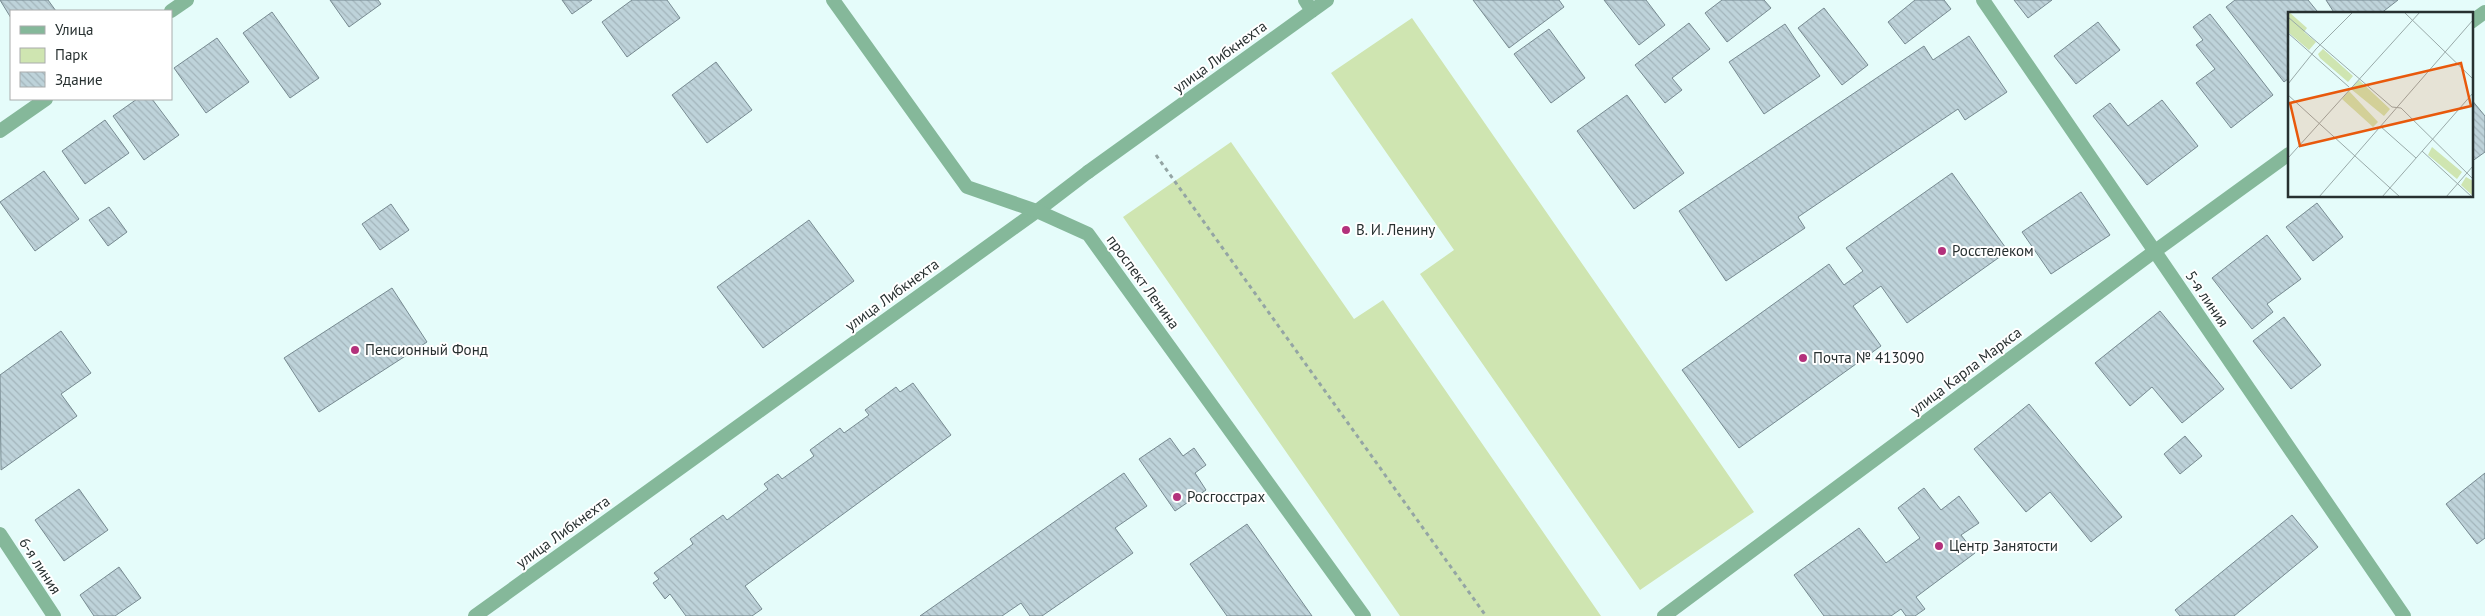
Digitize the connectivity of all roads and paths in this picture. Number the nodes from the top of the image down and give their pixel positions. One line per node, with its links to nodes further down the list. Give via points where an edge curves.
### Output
1 (186, 0): 6 (street)
2 (833, 0): 13 (street, проспект Ленина, via 967,187)
3 (1327, 0): 5 (street, улица Либкнехта)
4 (1983, 0): 14 (street, 5-я линия)
5 (1309, 5): 11 (street, улица Либкнехта)
6 (171, 10)
7 (2485, 12): 8 (street)
8 (2472, 21)
9 (45, 100): 10 (street)
10 (0, 131)
11 (1141, 133): 13 (street, улица Либкнехта); 19 (path)
12 (2288, 155): 14 (street, улица Карла Маркса)
13 (1036, 211): 17 (street, улица Либкнехта); 18 (street, проспект Ленина, via 1088,234)
14 (2155, 251): 20 (street, улица Карла Маркса); 21 (street, 5-я линия)
15 (0, 534): 16 (street, 6-я линия)
16 (54, 616)
17 (475, 616)
18 (1364, 616)
19 (1486, 616)
20 (1664, 616)
21 (2404, 616)

